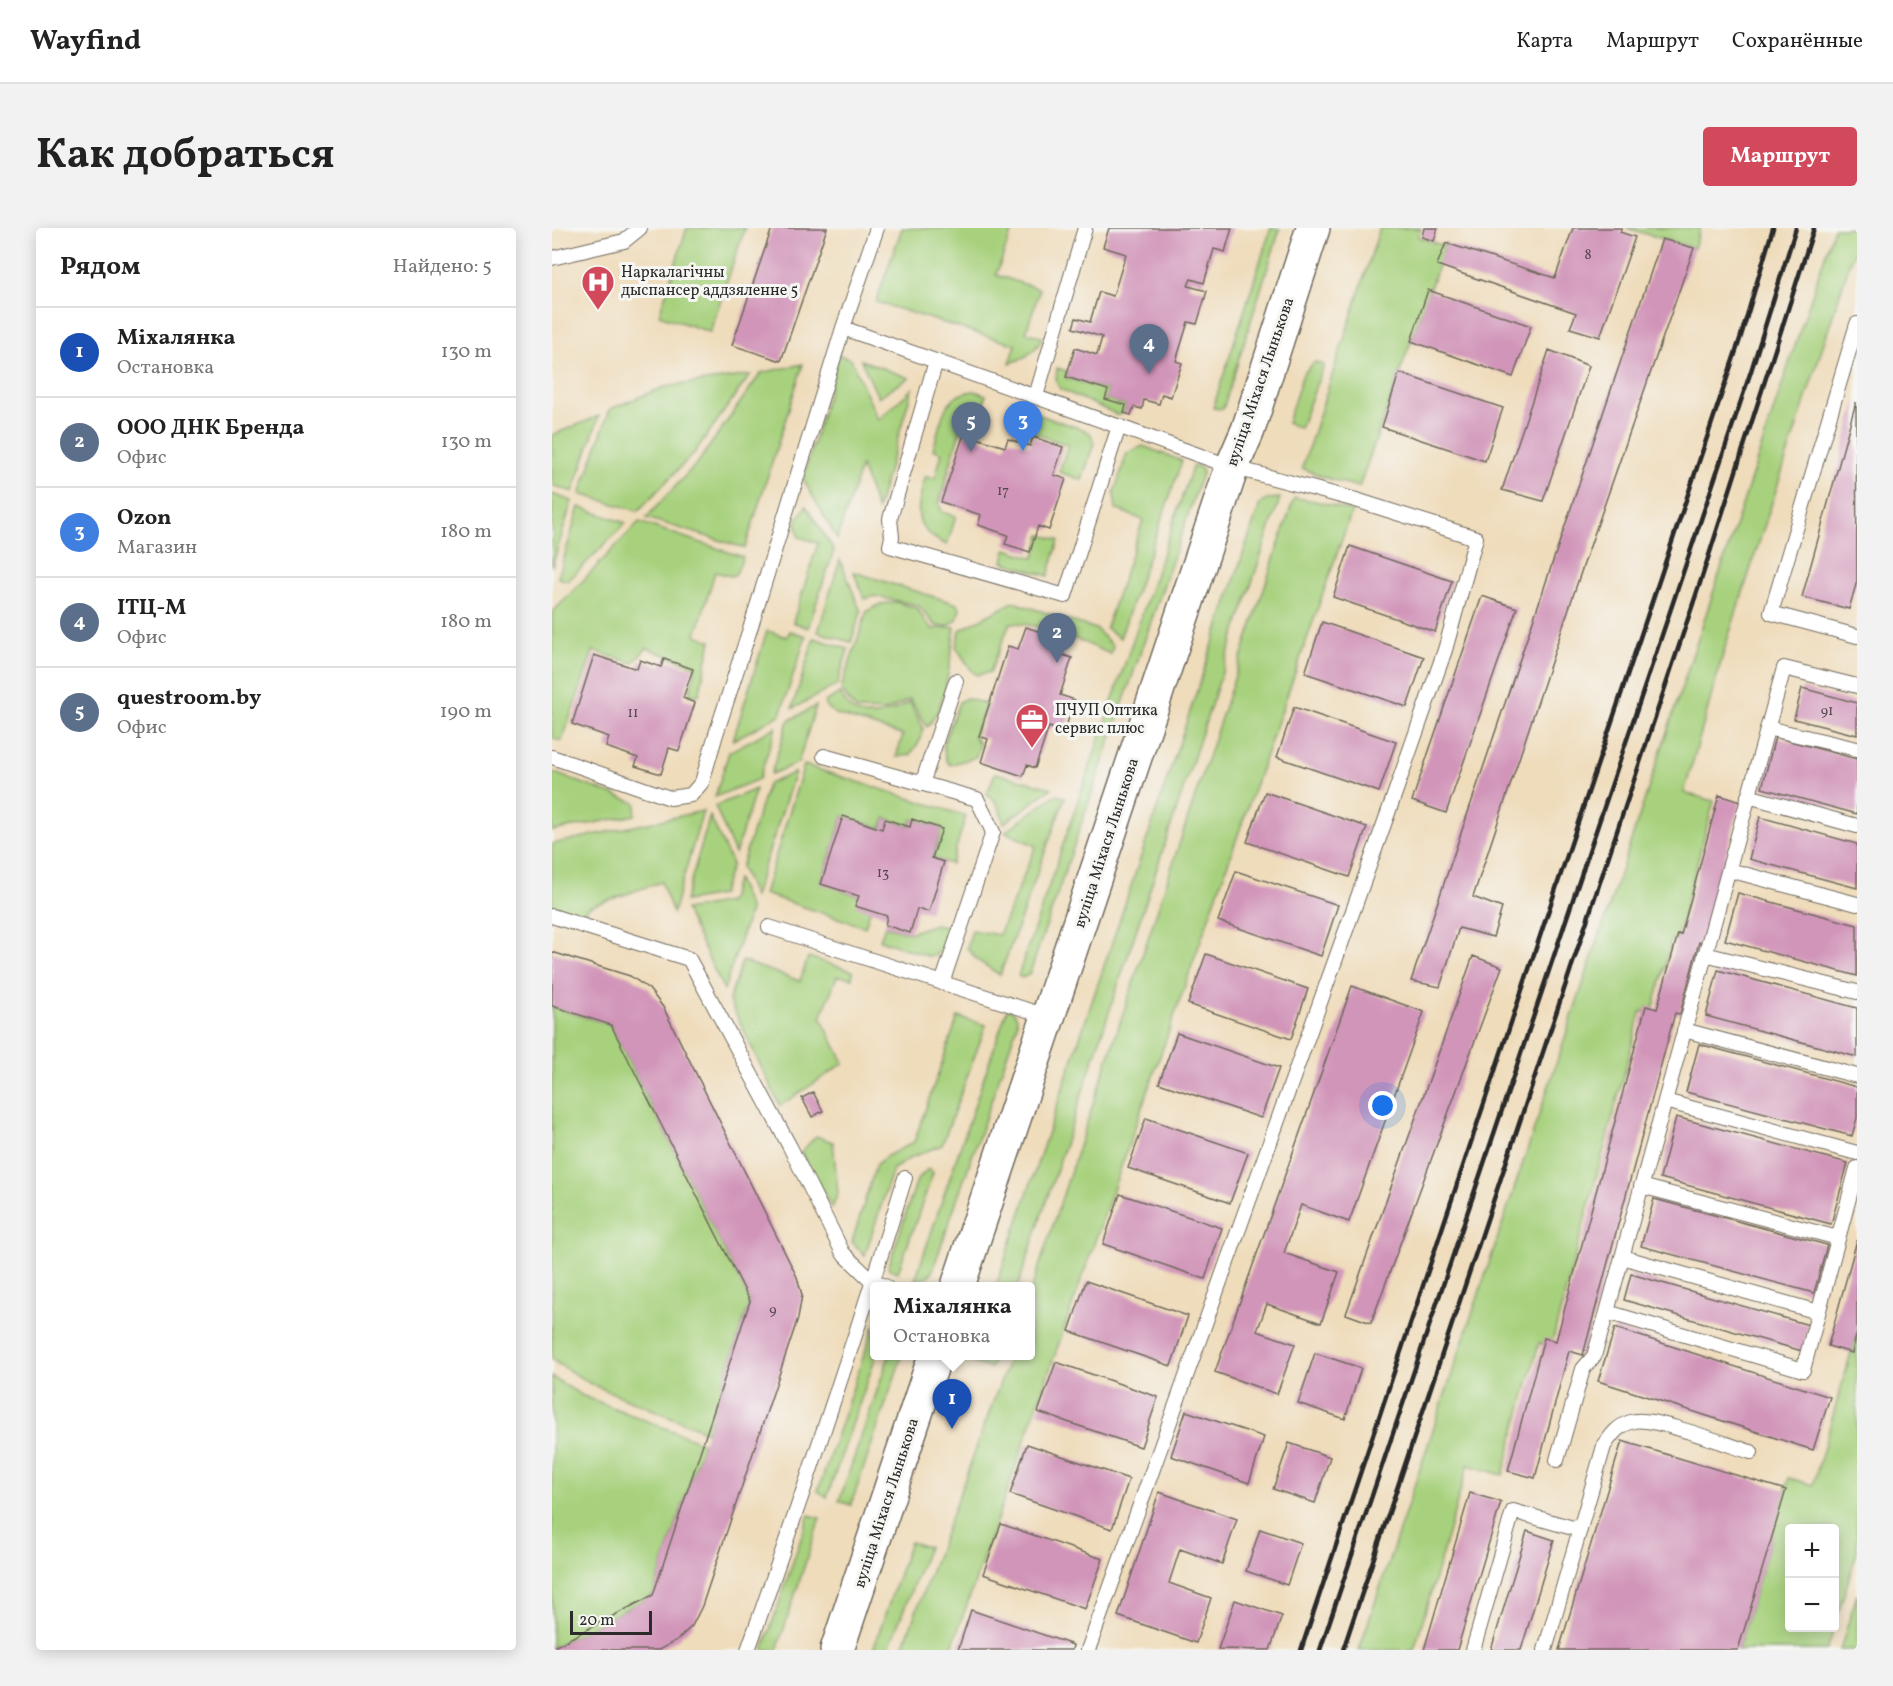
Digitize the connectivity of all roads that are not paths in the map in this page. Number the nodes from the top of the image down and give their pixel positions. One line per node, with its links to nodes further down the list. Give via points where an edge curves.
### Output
1 (640, 228): 5 (lane, via 624,241)
2 (877, 228): 7 (lane)
3 (1085, 228): 9 (lane)
4 (1313, 228): 11 (street, вуліца Міхася Лынькова, via 1248,430)
5 (552, 258)
6 (1857, 324): 12 (lane, via 1771,613)
7 (843, 328): 8 (lane); 18 (lane, via 702,782 691,795 670,798)
8 (936, 361): 9 (lane); 10 (lane, via 890,519 890,546 1065,596)
9 (1036, 396): 10 (lane)
10 (1119, 426): 11 (lane)
11 (1232, 467): 29 (street, вуліца Міхася Лынькова); 51 (lane, via 1476,538 1445,650 1385,824)
12 (1857, 636)
13 (956, 681): 19 (lane)
14 (1857, 686): 15 (lane, via 1784,668)
15 (1767, 728): 16 (lane); 20 (lane)
16 (1857, 749)
17 (824, 756): 19 (lane)
18 (552, 757)
19 (922, 784): 27 (lane, via 977,799 993,832)
20 (1749, 796): 21 (lane); 22 (lane)
21 (1857, 826)
22 (1729, 870): 23 (lane); 26 (lane)
23 (1857, 904)
24 (552, 916): 39 (lane, via 689,959 843,1252)
25 (769, 927): 27 (lane)
26 (1705, 954): 28 (lane); 30 (lane)
27 (942, 983): 29 (lane)
28 (1857, 992)
29 (1049, 1017): 41 (street, вуліца Міхася Лынькова)
30 (1684, 1030): 31 (lane); 32 (lane)
31 (1857, 1076)
32 (1665, 1101): 33 (lane); 36 (lane)
33 (1857, 1153)
34 (1857, 1168): 37 (lane)
35 (905, 1178): 40 (lane)
36 (1641, 1186): 37 (lane); 38 (lane)
37 (1838, 1238): 44 (lane)
38 (1622, 1257): 43 (lane); 44 (lane)
39 (877, 1282)
40 (879, 1282)
41 (960, 1282)
42 (870, 1309): 49 (lane)
43 (1607, 1312): 44 (lane, via 1803,1370); 47 (lane, via 1594,1356 1583,1369)
44 (1818, 1312)
45 (935, 1360): 50 (street, вуліца Міхася Лынькова)
46 (1751, 1452): 48 (lane, via 1656,1423 1636,1421 1616,1428 1604,1446)
47 (1557, 1460)
48 (1580, 1530): 52 (lane, via 1513,1511); 53 (lane)
49 (748, 1650)
50 (837, 1650)
51 (1088, 1650)
52 (1473, 1650)
53 (1545, 1650)

